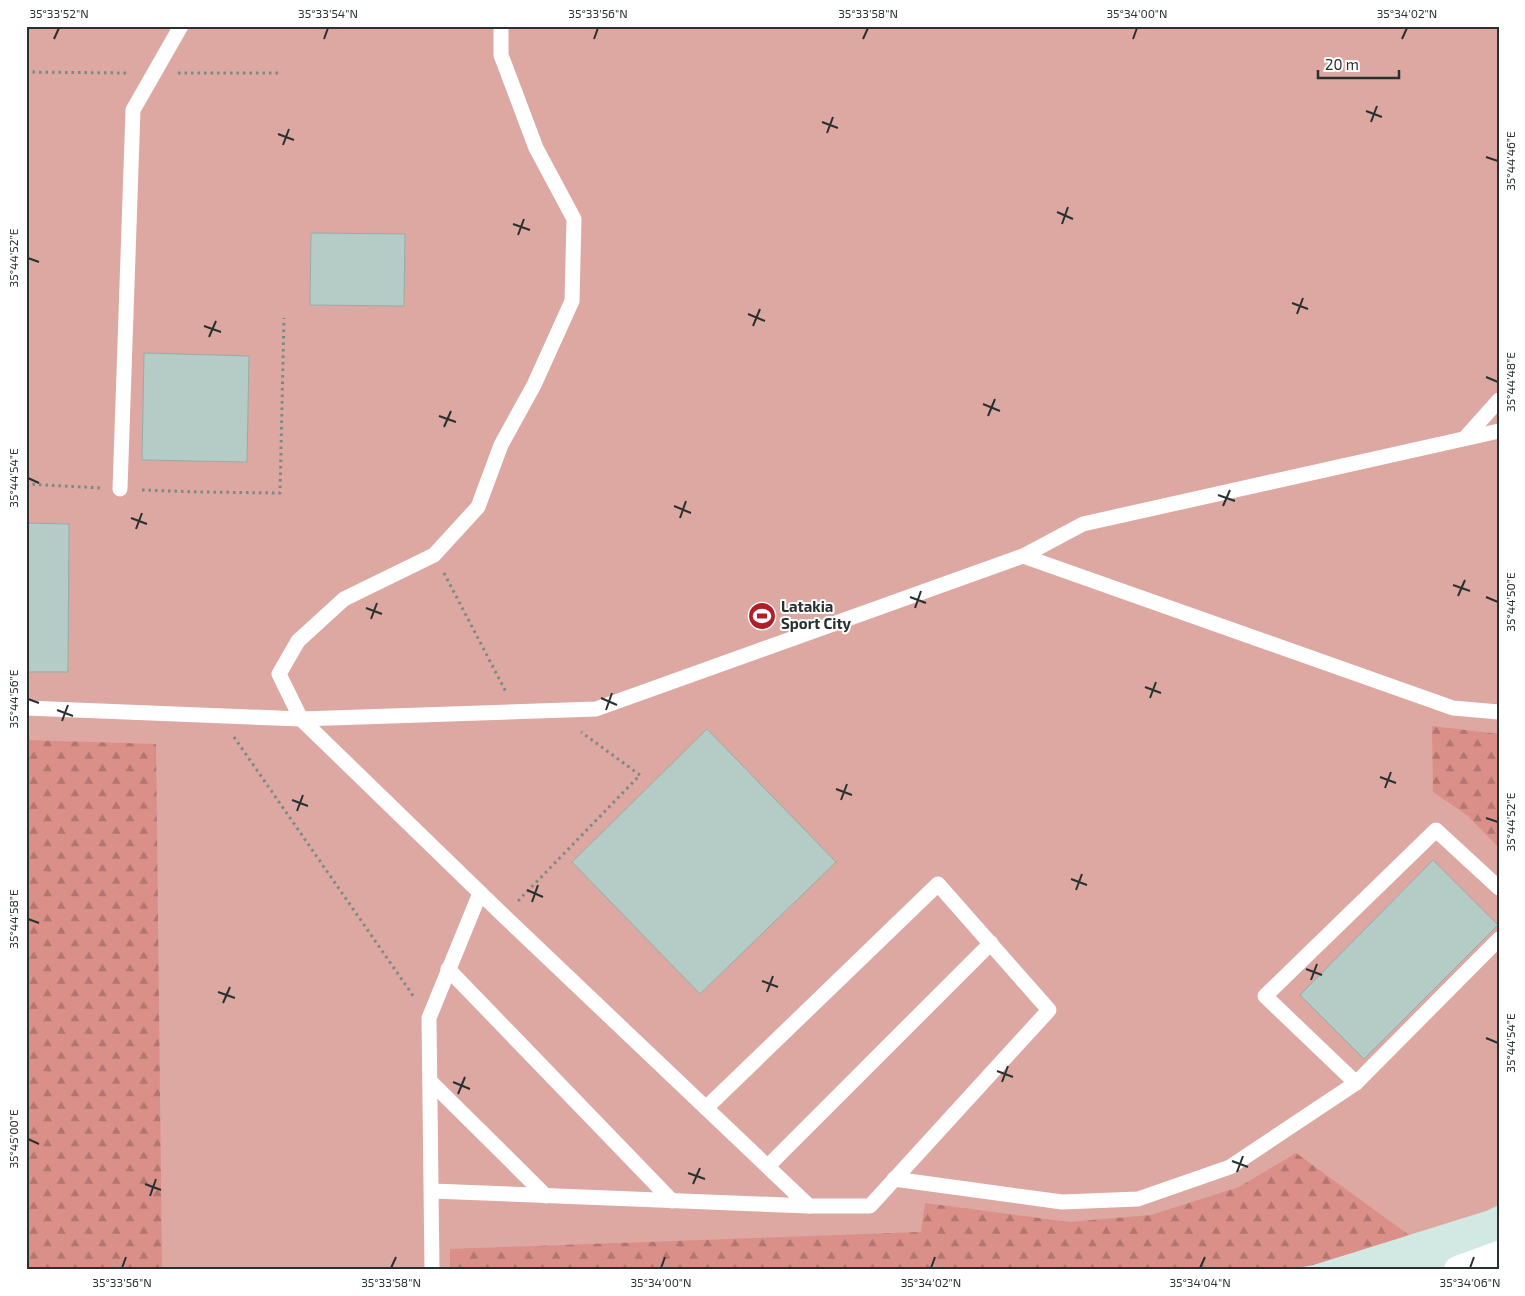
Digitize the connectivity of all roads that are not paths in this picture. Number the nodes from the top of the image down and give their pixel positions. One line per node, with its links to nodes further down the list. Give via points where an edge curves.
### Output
1 (181, 26): 6 (lane, via 133,110)
2 (501, 26): 10 (lane, via 501,55 536,148 574,219 572,301 534,385 501,445 478,507 434,555 344,599 298,641 279,674)
3 (1499, 400): 5 (lane)
4 (1499, 431): 5 (lane)
5 (1465, 438): 7 (lane, via 1083,524)
6 (120, 489)
7 (1023, 556): 9 (lane, via 1453,708); 10 (lane, via 596,710)
8 (26, 708): 10 (lane)
9 (1499, 712)
10 (301, 718): 12 (lane)
11 (1499, 888): 17 (lane, via 1436,830 1265,996)
12 (480, 893): 15 (lane); 18 (lane)
13 (1499, 939): 17 (lane)
14 (991, 944): 18 (lane, via 938,884); 19 (lane); 20 (lane, via 1050,1010)
15 (448, 969): 16 (lane, via 429,1018); 23 (lane)
16 (430, 1081): 21 (lane); 22 (lane)
17 (1356, 1082): 20 (lane, via 1230,1167 1138,1199 1062,1202)
18 (706, 1108): 19 (lane)
19 (768, 1166): 24 (lane)
20 (894, 1179): 24 (lane, via 870,1206)
21 (432, 1191): 22 (lane); 26 (lane)
22 (546, 1196): 23 (lane)
23 (672, 1200): 24 (lane)
24 (809, 1206)
25 (1499, 1255): 27 (main road)
26 (432, 1270)
27 (1458, 1270)

